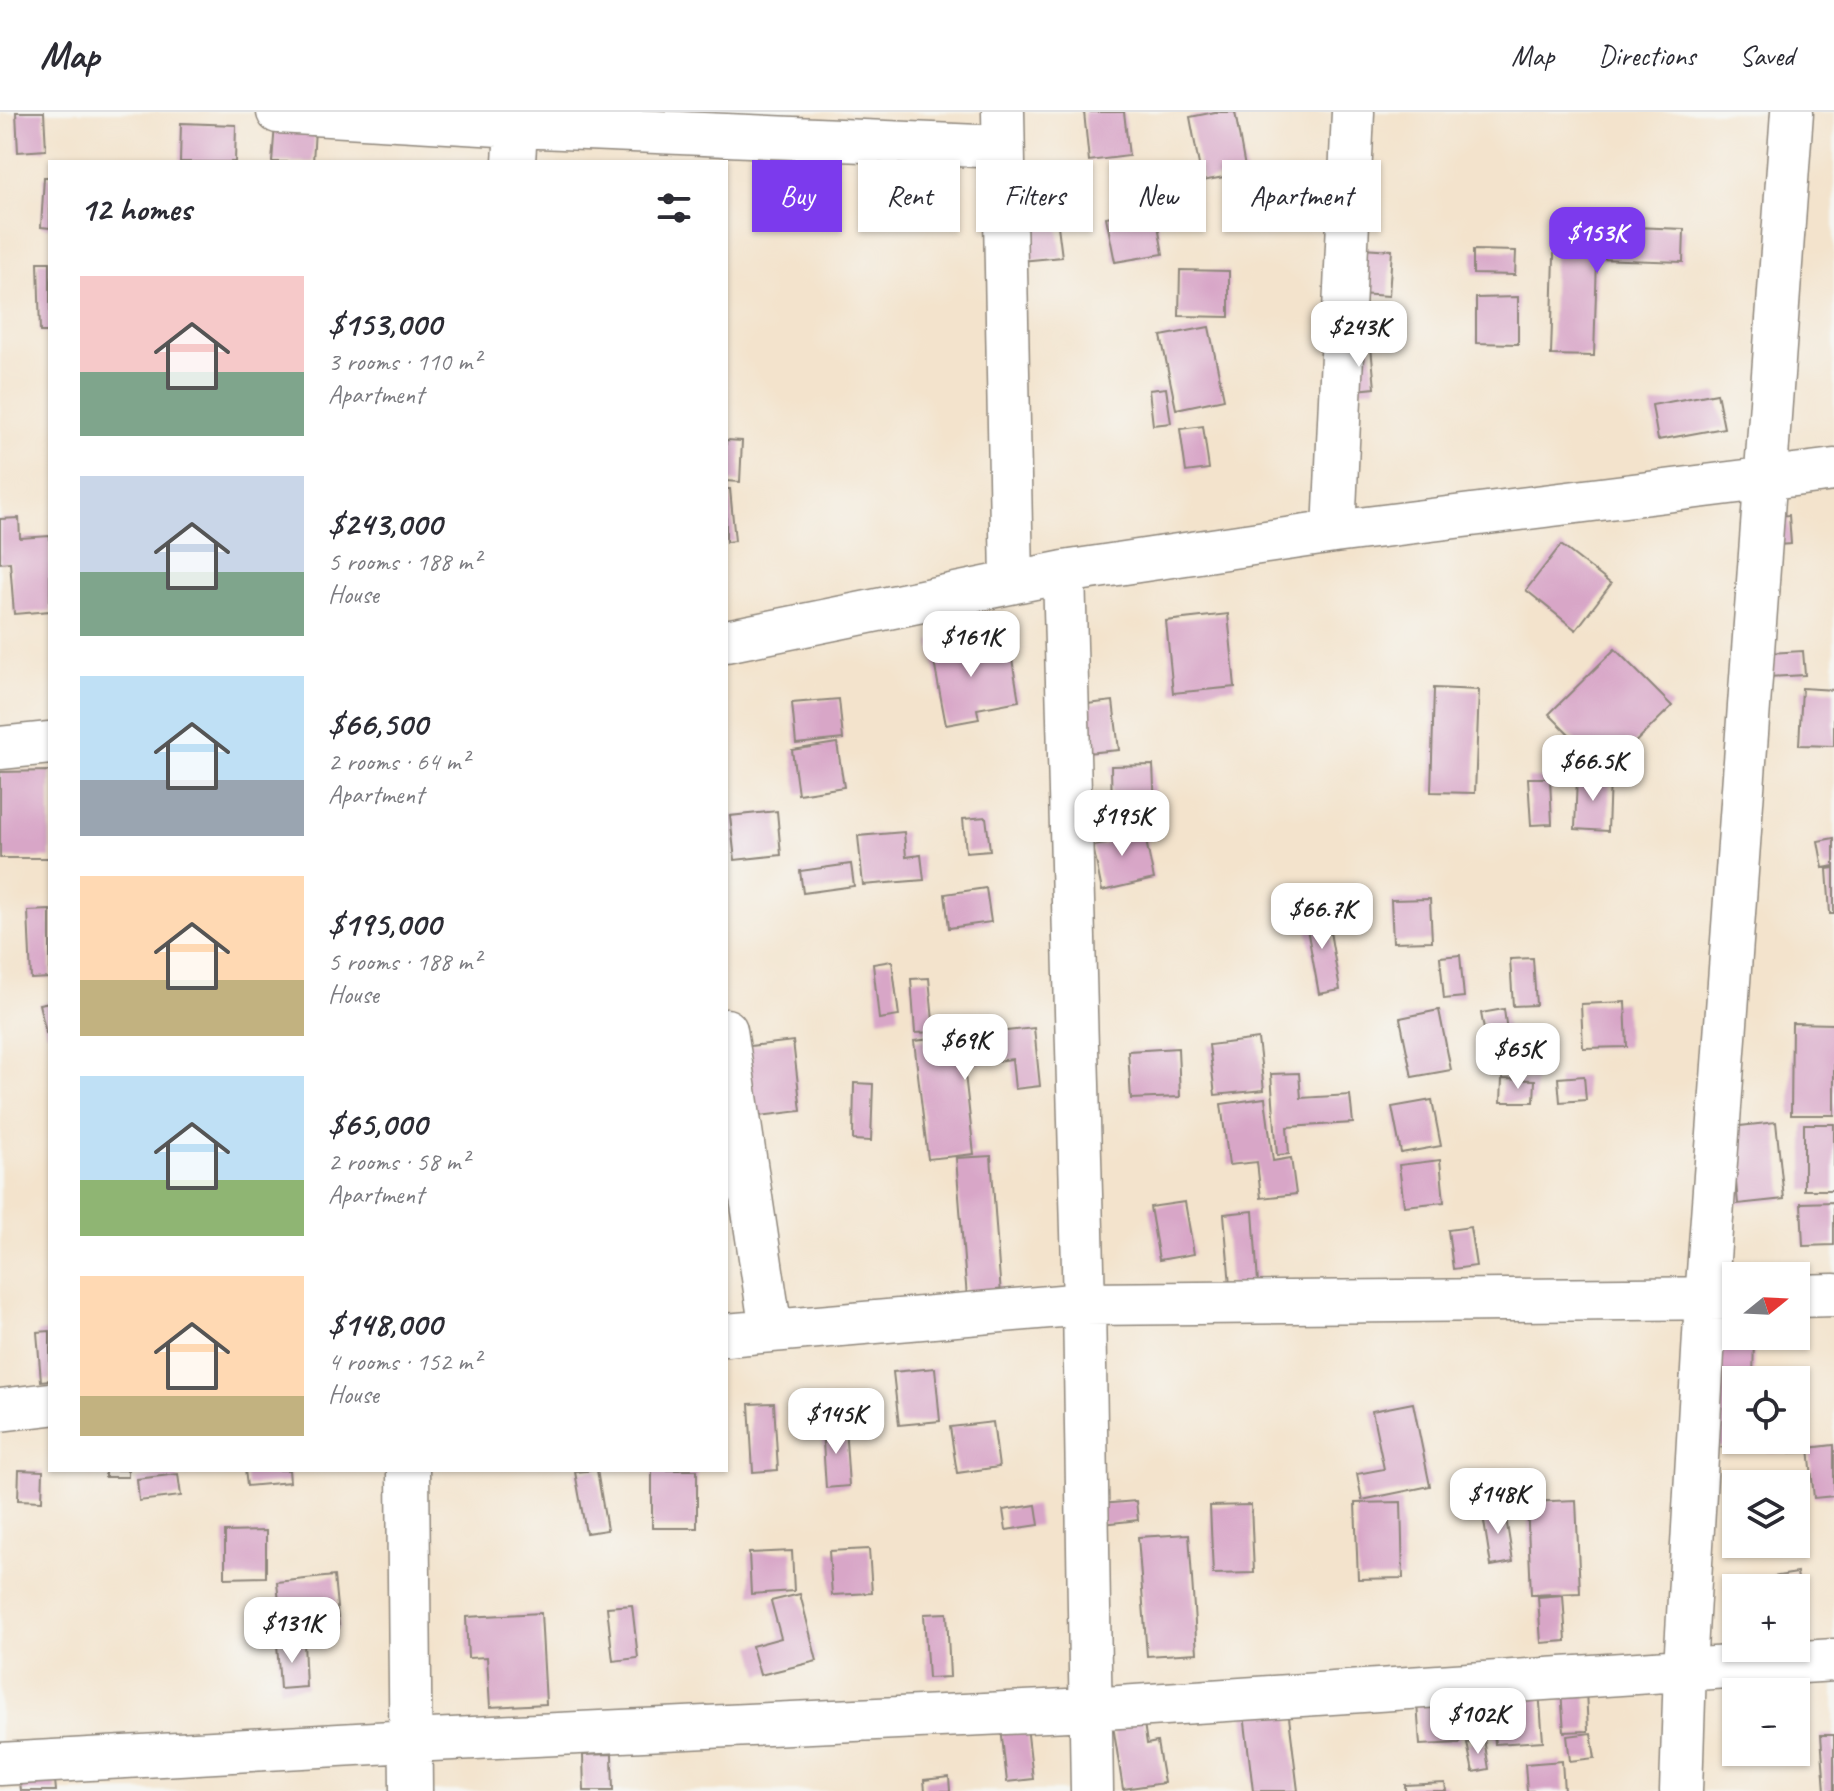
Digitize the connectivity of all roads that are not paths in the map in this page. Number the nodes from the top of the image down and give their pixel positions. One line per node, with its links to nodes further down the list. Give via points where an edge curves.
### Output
1 (278, 112): 5 (street)
2 (1353, 112): 8 (street)
3 (1792, 112): 7 (street)
4 (1002, 129): 5 (street); 10 (street)
5 (516, 133)
6 (1834, 470): 7 (street)
7 (1765, 480): 8 (street); 17 (street)
8 (1334, 532): 9 (street)
9 (1064, 572): 10 (street); 18 (street)
10 (1012, 581): 11 (street)
11 (728, 641)
12 (48, 743): 13 (street)
13 (0, 748)
14 (728, 1043): 19 (street)
15 (1834, 1295): 16 (street)
16 (1810, 1296)
17 (1721, 1299): 18 (street); 25 (street)
18 (1084, 1304): 19 (street); 26 (street)
19 (771, 1331): 20 (street)
20 (728, 1335)
21 (48, 1404): 22 (street)
22 (0, 1410)
23 (408, 1472): 27 (street)
24 (1834, 1660): 25 (street)
25 (1685, 1668): 26 (street); 31 (street)
26 (1089, 1709): 27 (street); 30 (street)
27 (410, 1741): 28 (street); 29 (street)
28 (0, 1764)
29 (411, 1791)
30 (1092, 1791)
31 (1681, 1791)

